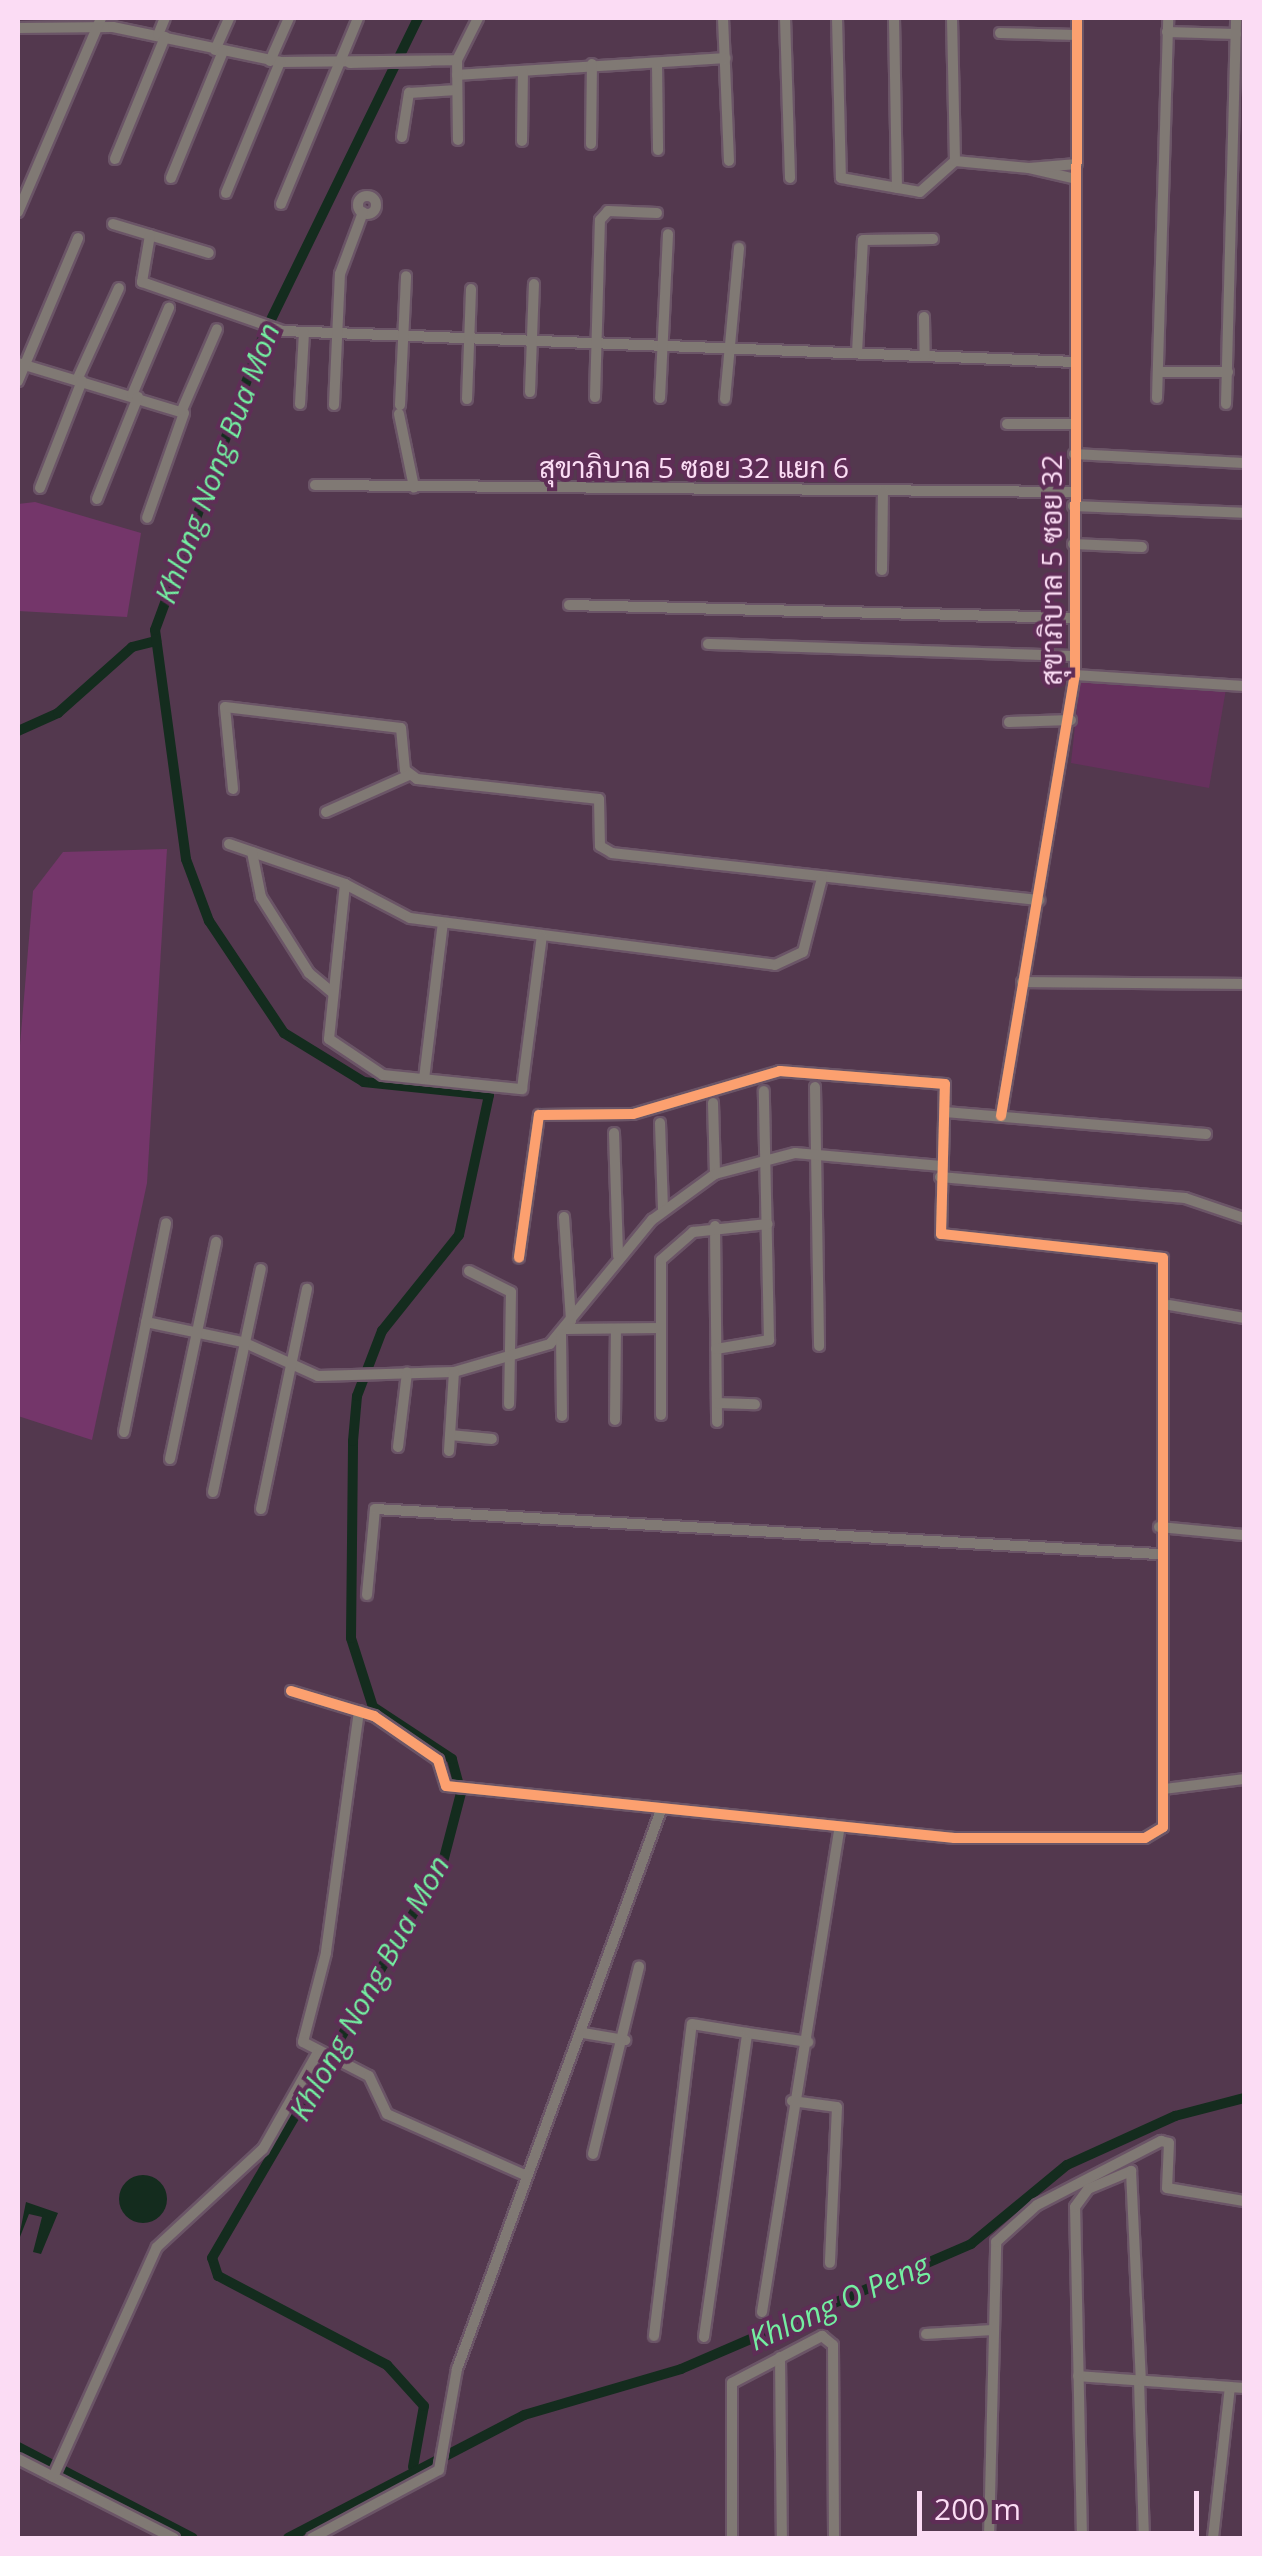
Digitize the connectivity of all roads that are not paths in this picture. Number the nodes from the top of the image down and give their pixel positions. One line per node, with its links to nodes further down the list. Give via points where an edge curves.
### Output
1 (166, 18): 20 (street)
2 (230, 18): 21 (street)
3 (289, 18): 24 (street)
4 (358, 18): 25 (street)
5 (478, 18): 23 (street)
6 (723, 18): 22 (street)
7 (785, 18): 42 (street)
8 (837, 18): 44 (street, via 841,178)
9 (894, 18): 44 (street)
10 (952, 18): 38 (street)
11 (1076, 18): 19 (street, สุขาภิบาล 5 ซอย 32)
12 (1168, 18): 16 (street)
13 (1236, 18): 18 (street)
14 (99, 22): 15 (street); 20 (street); 47 (street)
15 (25, 25)
16 (1167, 32): 18 (street); 76 (street)
17 (1000, 33): 19 (street)
18 (1236, 34): 77 (street)
19 (1076, 35): 39 (street, สุขาภิบาล 5 ซอย 32)
20 (161, 36): 21 (street); 36 (street)
21 (219, 50): 24 (street); 41 (street)
22 (725, 58): 27 (street); 37 (street)
23 (457, 60): 25 (street); 29 (street)
24 (275, 61): 25 (street); 45 (street)
25 (344, 64): 46 (street)
26 (592, 64): 27 (street); 28 (street); 34 (street)
27 (657, 64): 35 (street)
28 (523, 72): 29 (street); 33 (street)
29 (457, 75): 30 (street)
30 (457, 90): 31 (street, via 409,93); 32 (street)
31 (402, 137)
32 (458, 140)
33 (522, 141)
34 (590, 144)
35 (658, 150)
36 (115, 159)
37 (729, 161)
38 (955, 161): 40 (street); 44 (street, via 920,192)
39 (1076, 164): 40 (street); 43 (street, สุขาภิบาล 5 ซอย 32)
40 (1029, 168): 43 (street)
41 (171, 178)
42 (790, 178)
43 (1076, 179): 74 (street, สุขาภิบาล 5 ซอย 32)
44 (897, 188)
45 (226, 193)
46 (281, 204)
47 (18, 212)
48 (363, 212): 65 (street, via 340,274)
49 (657, 214): 69 (street, via 608,211 600,220)
50 (113, 224): 52 (street)
51 (668, 234): 70 (street)
52 (150, 235): 56 (street); 64 (street, via 139,280 277,329)
53 (78, 238): 75 (street)
54 (934, 239): 72 (street, via 863,240)
55 (739, 248): 71 (street)
56 (209, 254)
57 (406, 276): 66 (street)
58 (534, 284): 68 (street)
59 (119, 288): 78 (street)
60 (471, 289): 67 (street)
61 (169, 308): 81 (street)
62 (924, 317): 73 (street)
63 (217, 329): 90 (street)
64 (304, 332): 65 (street); 87 (street)
65 (337, 333): 66 (street); 89 (street)
66 (402, 335): 67 (street); 96 (street, via 400,410)
67 (469, 338): 68 (street); 85 (street)
68 (532, 340): 69 (street); 80 (street)
69 (597, 343): 70 (street); 82 (street)
70 (662, 345): 71 (street); 83 (street)
71 (727, 348): 72 (street); 86 (street)
72 (857, 353): 73 (street)
73 (926, 356): 74 (street)
74 (1076, 362): 92 (street, สุขาภิบาล 5 ซอย 32)
75 (20, 364): 78 (street); 79 (street)
76 (1158, 372): 77 (street); 84 (street)
77 (1228, 372): 88 (street)
78 (79, 380): 81 (street); 97 (street)
79 (18, 381)
80 (530, 392)
81 (135, 396): 90 (street); 100 (street)
82 (595, 397)
83 (660, 398)
84 (1157, 398)
85 (467, 399)
86 (725, 399)
87 (300, 404)
88 (1226, 404)
89 (334, 405)
90 (182, 410): 103 (street)
91 (1007, 424): 92 (street)
92 (1075, 424): 93 (street, สุขาภิบาล 5 ซอย 32)
93 (1074, 454): 94 (street); 99 (street, สุขาภิบาล 5 ซอย 32)
94 (1244, 462)
95 (315, 485): 96 (street, สุขาภิบาล 5 ซอย 32 แยก 6)
96 (414, 487): 98 (street, สุขาภิบาล 5 ซอย 32 แยก 6)
97 (40, 488)
98 (883, 491): 99 (street, สุขาภิบาล 5 ซอย 32 แยก 6); 106 (street)
99 (1073, 492): 101 (street, สุขาภิบาล 5 ซอย 32)
100 (96, 499)
101 (1074, 506): 102 (street); 104 (street, สุขาภิบาล 5 ซอย 32)
102 (1244, 513)
103 (148, 518)
104 (1073, 544): 105 (street); 108 (street, สุขาภิบาล 5 ซอย 32)
105 (1142, 547)
106 (882, 570)
107 (569, 605): 108 (street)
108 (1074, 618): 110 (street, สุขาภิบาล 5 ซอย 32)
109 (708, 644): 110 (street)
110 (1076, 656): 111 (street, สุขาภิบาล 5 ซอย 32)
111 (1075, 675): 112 (street); 113 (street, สุขาภิบาล 5 ซอย 32)
112 (1244, 686)
113 (1070, 720): 114 (street); 122 (street, สุขาภิบาล 5 ซอย 32)
114 (1010, 722)
115 (408, 775): 116 (street, via 401,728 225,707); 117 (street); 120 (street, via 594,796 603,805 600,846 612,853)
116 (233, 789)
117 (326, 812)
118 (229, 844): 119 (street)
119 (252, 852): 121 (street); 127 (street, via 261,898 309,973)
120 (822, 878): 122 (street); 124 (street, via 803,952 790,964)
121 (345, 884): 123 (street, via 400,916); 127 (street)
122 (1039, 900): 125 (street, สุขาภิบาล 5 ซอย 32)
123 (443, 923): 124 (street); 128 (street)
124 (542, 936): 128 (street, via 522,1089)
125 (1022, 982): 126 (street); 133 (street, สุขาภิบาล 5 ซอย 32)
126 (1244, 984)
127 (334, 994): 128 (street, via 332,1047 384,1075)
128 (424, 1079)
129 (815, 1087): 137 (street)
130 (764, 1091): 138 (street)
131 (714, 1103): 140 (street)
132 (946, 1112): 133 (street); 139 (street); 149 (street, via 939,1082 780,1072 634,1114 539,1116)
133 (1001, 1116): 136 (street)
134 (660, 1123): 141 (street)
135 (614, 1133): 148 (street)
136 (1206, 1134)
137 (816, 1154): 138 (street); 139 (street); 161 (street)
138 (766, 1156): 140 (street); 145 (street)
139 (940, 1171): 143 (street, via 1184,1198); 153 (street, via 941,1234 1156,1254 1170,1272)
140 (714, 1174): 141 (street)
141 (663, 1209): 148 (street)
142 (564, 1218): 156 (street)
143 (1244, 1218)
144 (166, 1224): 155 (street)
145 (768, 1224): 146 (street); 162 (street, via 768,1344)
146 (716, 1226): 157 (street, via 686,1235 661,1260); 162 (street)
147 (216, 1242): 159 (street)
148 (618, 1256): 156 (street)
149 (519, 1258)
150 (261, 1268): 160 (street)
151 (469, 1271): 163 (street, via 511,1292)
152 (307, 1289): 164 (street)
153 (1168, 1306): 154 (street); 182 (street)
154 (1244, 1318)
155 (146, 1322): 159 (street); 174 (street)
156 (566, 1328): 158 (street); 163 (street); 170 (street)
157 (660, 1328): 158 (street); 171 (street)
158 (616, 1329): 172 (street)
159 (197, 1330): 160 (street); 179 (street)
160 (243, 1342): 164 (street); 180 (street)
161 (818, 1346)
162 (716, 1350): 168 (street)
163 (509, 1357): 165 (street); 167 (street)
164 (291, 1366): 166 (street, via 357,1375); 181 (street)
165 (454, 1372): 166 (street); 175 (street)
166 (407, 1373): 177 (street)
167 (509, 1404)
168 (717, 1404): 169 (street); 173 (street)
169 (755, 1404)
170 (562, 1416)
171 (661, 1416)
172 (614, 1420)
173 (717, 1422)
174 (124, 1432)
175 (450, 1435): 176 (street); 178 (street)
176 (492, 1439)
177 (398, 1448)
178 (449, 1451)
179 (170, 1459)
180 (213, 1492)
181 (261, 1509)
182 (1160, 1526): 183 (street); 184 (street)
183 (1244, 1535)
184 (1158, 1554): 185 (street, via 375,1509); 189 (street)
185 (367, 1595)
186 (291, 1691): 187 (street)
187 (359, 1710): 190 (street, via 438,1760 454,1787); 197 (street, via 326,1953 303,2038)
188 (1244, 1780): 189 (street)
189 (1164, 1789): 191 (street, via 1163,1827 1145,1838)
190 (661, 1810): 191 (street); 193 (street)
191 (840, 1829): 196 (street)
192 (639, 1967): 195 (street)
193 (583, 2033): 195 (street); 200 (street)
194 (746, 2033): 196 (street); 206 (street, via 692,2024); 207 (street)
195 (626, 2040): 199 (street)
196 (808, 2042): 198 (street)
197 (322, 2053): 200 (street, via 369,2076 387,2114); 214 (street, via 263,2148 157,2247)
198 (792, 2101): 202 (street, via 838,2107); 203 (street)
199 (593, 2154)
200 (527, 2176): 216 (street, via 439,2446 440,2464)
201 (1244, 2201): 204 (street, via 1167,2188 1169,2143 1161,2141 1037,2205 1001,2236)
202 (830, 2263)
203 (762, 2312)
204 (992, 2330): 205 (street); 220 (street)
205 (926, 2334)
206 (654, 2336)
207 (704, 2337)
208 (780, 2357): 217 (street, via 732,2383); 218 (street); 219 (street, via 830,2336)
209 (1078, 2376): 210 (street); 210 (street, via 1074,2208 1088,2190 1131,2171); 221 (street)
210 (1140, 2380): 211 (street); 222 (street)
211 (1230, 2387): 212 (street); 223 (street)
212 (1244, 2388)
213 (18, 2458): 214 (street)
214 (53, 2476): 215 (street)
215 (174, 2538)
216 (312, 2538)
217 (732, 2538)
218 (782, 2538)
219 (834, 2538)
220 (989, 2538)
221 (1082, 2538)
222 (1144, 2538)
223 (1213, 2538)

